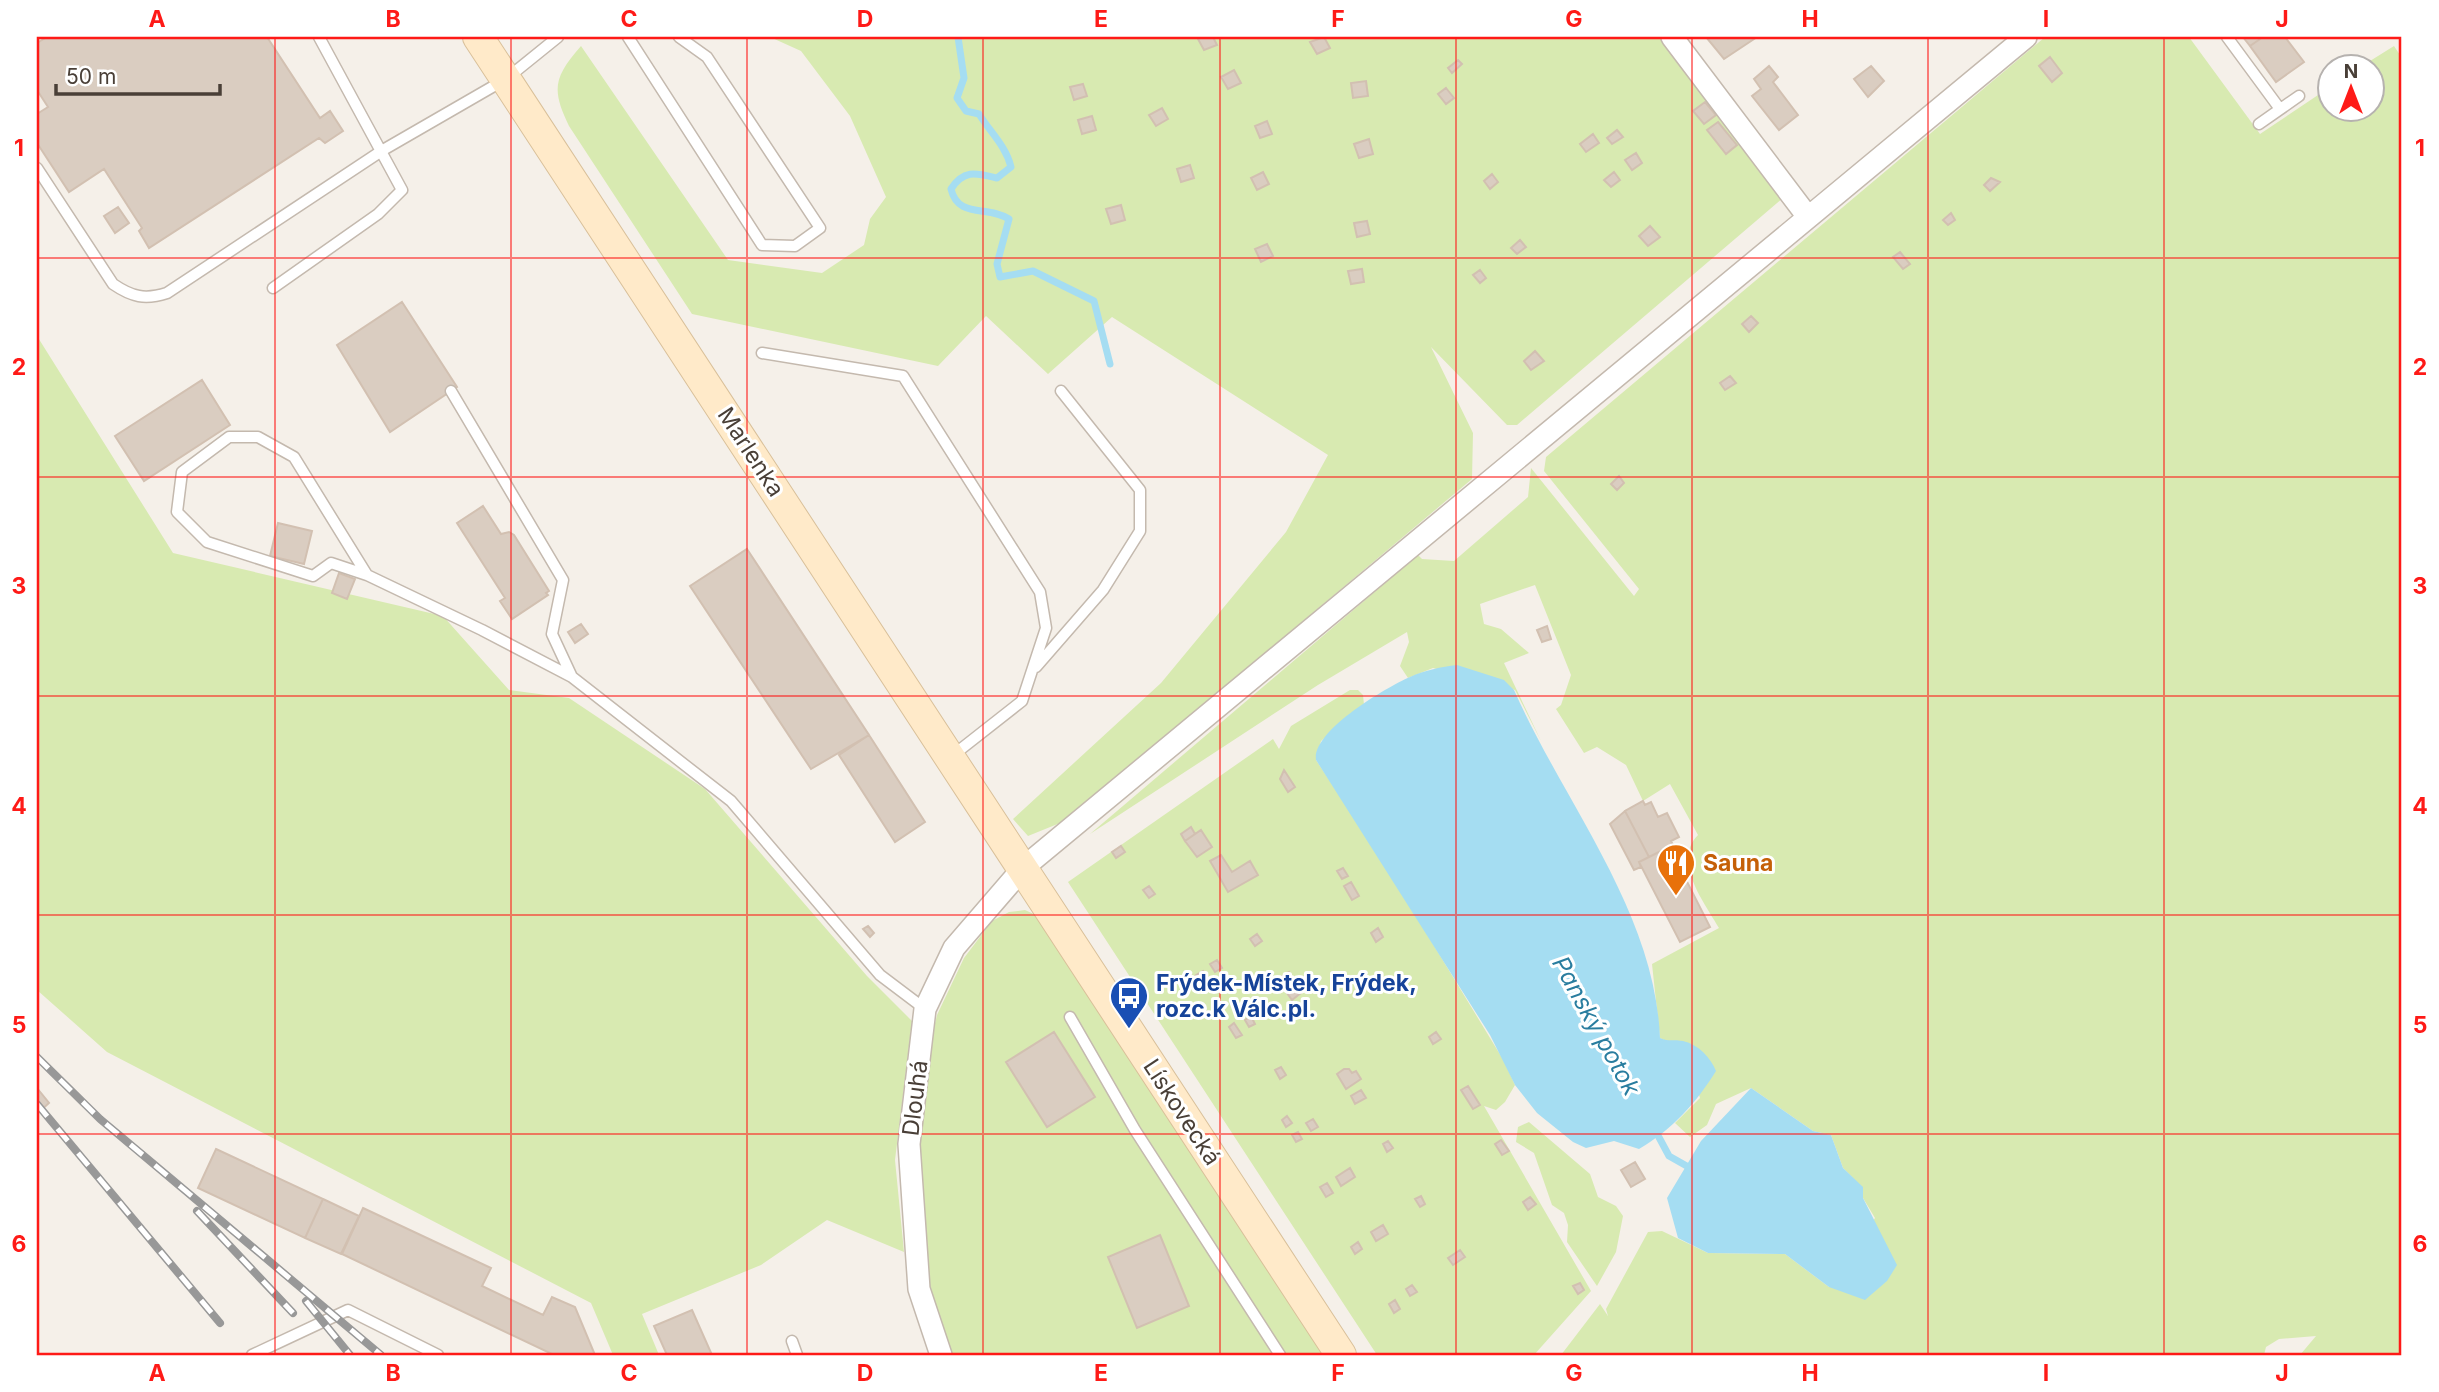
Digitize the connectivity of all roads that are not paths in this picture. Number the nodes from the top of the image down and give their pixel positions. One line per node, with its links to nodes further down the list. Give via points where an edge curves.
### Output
1 (319, 37): 13 (lane)
2 (478, 37): 9 (main road, Marlenka)
3 (558, 37): 9 (lane)
4 (628, 37): 5 (lane, via 762,245 795,246 820,228 707,57)
5 (679, 37)
6 (1672, 37): 15 (street)
7 (2025, 37): 15 (street, Dlouhá)
8 (2227, 37): 11 (lane)
9 (506, 79): 13 (lane); 23 (main road, Marlenka)
10 (2298, 96): 11 (lane)
11 (2280, 109): 12 (lane)
12 (2259, 124)
13 (383, 150): 14 (lane, via 167,293 149,298 129,295 113,284); 16 (lane, via 402,190 378,214)
14 (37, 168)
15 (1808, 218): 24 (street, Dlouhá)
16 (273, 288)
17 (762, 353): 21 (lane, via 903,376 1040,592 1046,628)
18 (451, 391): 22 (lane, via 563,580 552,634)
19 (1061, 391): 21 (lane, via 1140,490 1140,531 1104,590)
20 (368, 575): 20 (lane, via 294,457 258,437 229,437 182,472 177,512 207,542 313,576 331,563); 22 (lane)
21 (1034, 669): 23 (lane, via 1022,701)
22 (572, 677): 25 (lane, via 731,801 880,975)
23 (950, 757): 24 (main road, Marlenka)
24 (1023, 868): 25 (street, Dlouhá, via 954,948); 33 (main road, Lískovecká)
25 (925, 1009): 31 (street, Dlouhá, via 909,1144 919,1289)
26 (1070, 1017): 32 (lane, via 1135,1130)
27 (792, 1341): 30 (lane)
28 (252, 1355): 29 (lane, via 348,1310)
29 (438, 1355)
30 (797, 1355)
31 (941, 1355)
32 (1280, 1355)
33 (1342, 1355)

